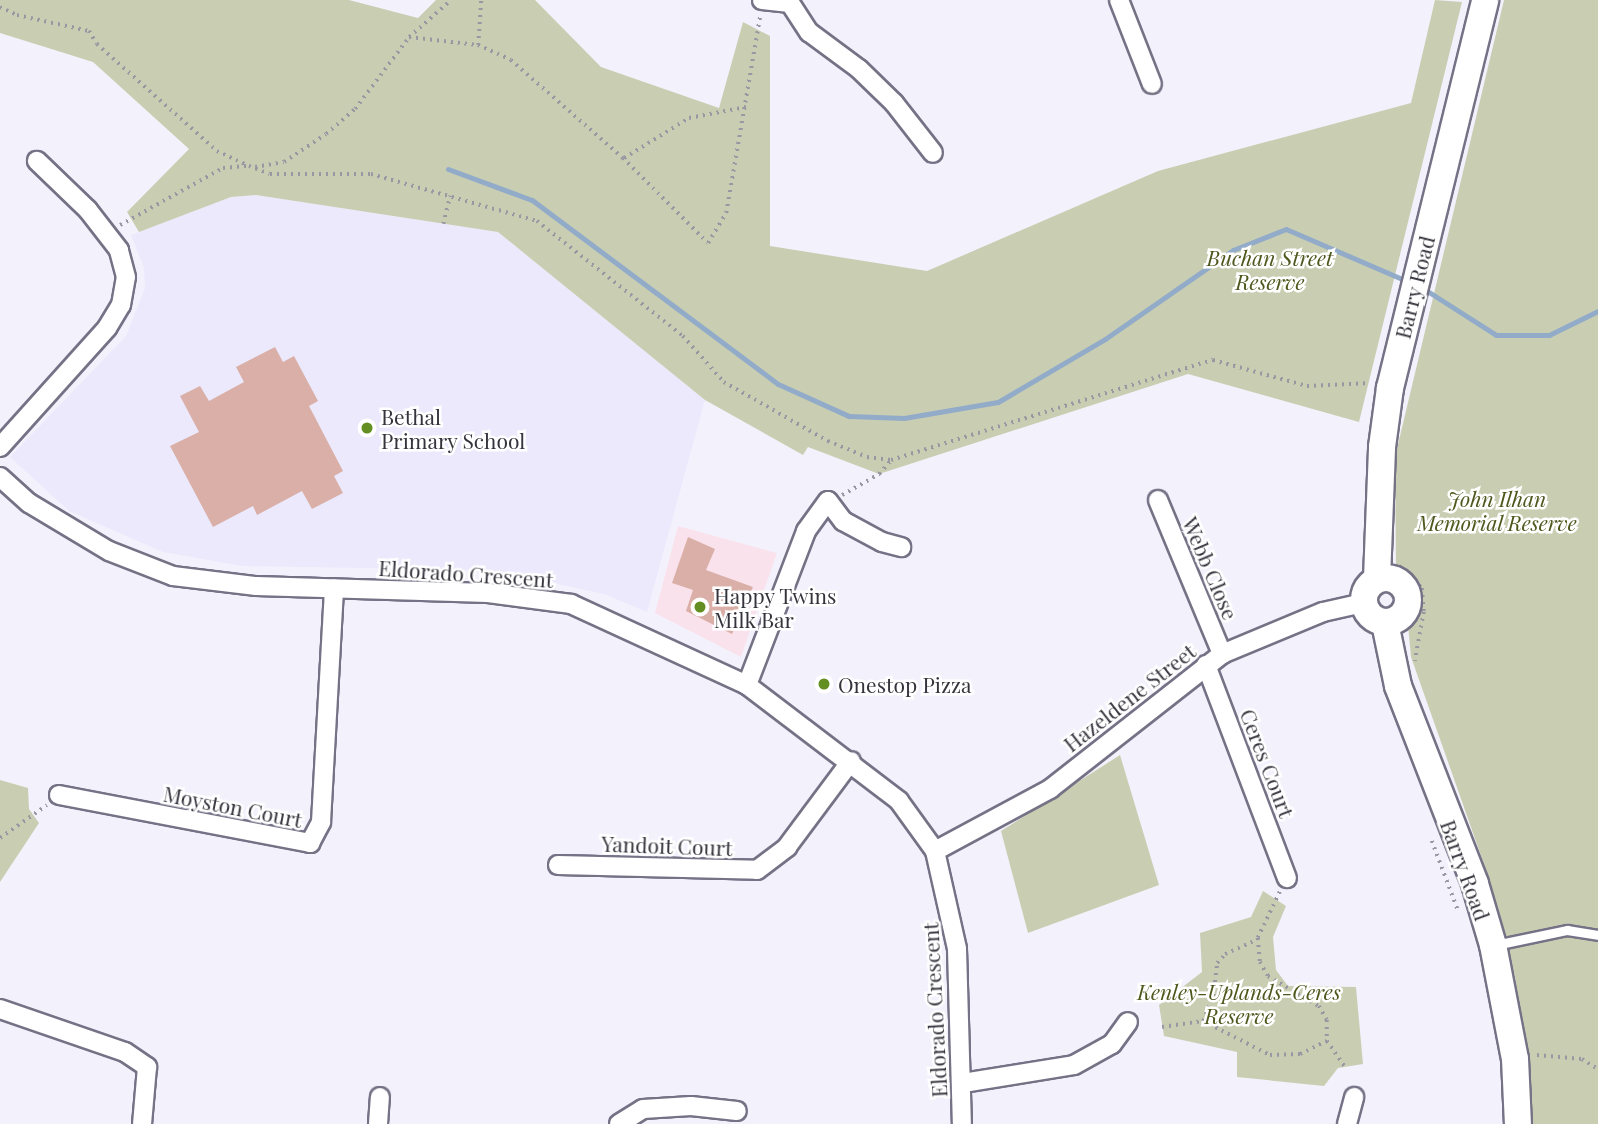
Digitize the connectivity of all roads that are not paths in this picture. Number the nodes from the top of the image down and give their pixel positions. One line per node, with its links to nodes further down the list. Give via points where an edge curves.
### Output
1 (762, 0): 5 (street, via 790,3 809,32 859,69 894,103)
2 (1118, 0): 4 (street)
3 (1485, 0): 11 (street, Barry Road, via 1390,388 1382,447)
4 (1152, 84)
5 (933, 153)
6 (37, 161): 7 (street, via 106,233 119,250 126,277 121,305 107,328)
7 (0, 447)
8 (0, 477): 12 (street, Eldorado Crescent, via 29,503 109,551 173,576)
9 (1158, 500): 15 (street, Webb Close)
10 (901, 547): 17 (street, via 843,521 828,501 806,531)
11 (1387, 571): 13 (street, via 1366,589); 14 (street, via 1409,600 1404,613)
12 (334, 588): 17 (street, Eldorado Crescent, via 488,593 571,604); 19 (street, Moyston Court, via 321,822 310,843)
13 (1363, 603): 14 (street, via 1373,619); 15 (street, Hazeldene Street, via 1323,612)
14 (1385, 623): 24 (street, Barry Road, via 1398,686 1475,884)
15 (1222, 654): 16 (street, Hazeldene Street)
16 (1206, 665): 20 (street, Hazeldene Street, via 1050,789); 22 (street, Ceres Court)
17 (747, 685): 18 (street, Eldorado Crescent)
18 (851, 761): 20 (street, Eldorado Crescent, via 899,801); 21 (street, Yandoit Court, via 787,847 757,870)
19 (59, 795)
20 (935, 851): 27 (street, Eldorado Crescent, via 957,949)
21 (558, 865)
22 (1287, 878)
23 (1598, 935): 24 (lane, via 1567,930)
24 (1493, 946): 36 (street, Barry Road, via 1515,1059)
25 (0, 1009): 31 (street, via 125,1052 147,1067)
26 (1128, 1022): 27 (street, via 1112,1044 1074,1065)
27 (963, 1083): 34 (street, Eldorado Crescent)
28 (380, 1097): 32 (street)
29 (1354, 1097): 35 (street)
30 (737, 1111): 33 (street, via 691,1106 643,1109)
31 (142, 1124)
32 (378, 1124)
33 (619, 1124)
34 (962, 1124)
35 (1347, 1124)
36 (1518, 1124)

